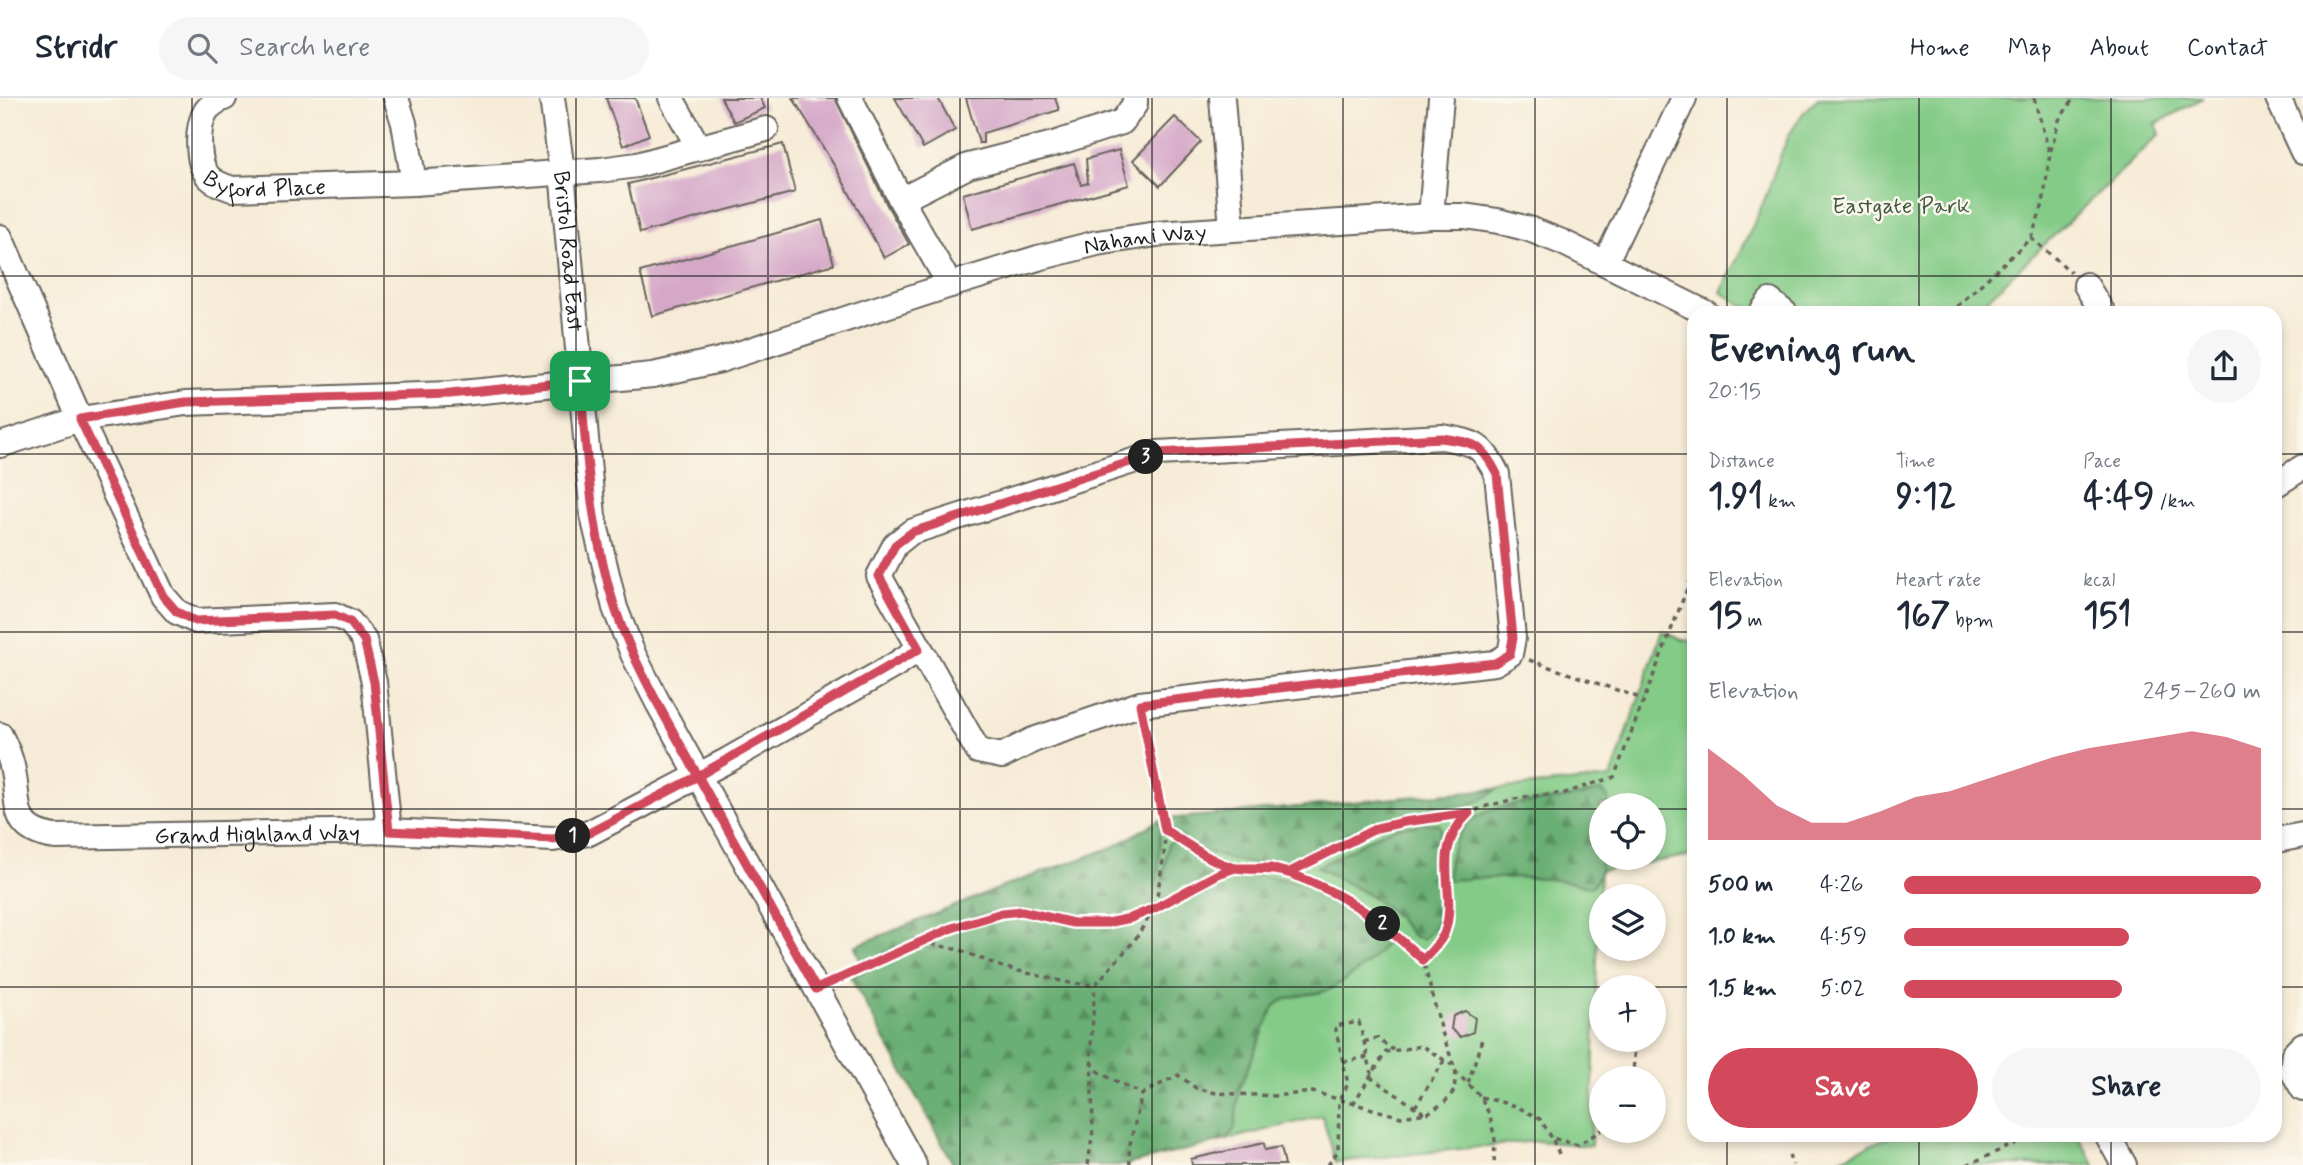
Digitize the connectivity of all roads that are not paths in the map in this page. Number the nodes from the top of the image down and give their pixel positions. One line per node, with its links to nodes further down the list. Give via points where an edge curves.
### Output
1 (224, 98): 15 (street, Byford Place, via 206,111 201,126 200,158 215,183 232,189)
2 (396, 98): 15 (street)
3 (552, 98): 14 (street, Bristol Road East)
4 (671, 98): 12 (street)
5 (850, 98): 16 (street)
6 (1135, 98): 16 (street, via 1122,122 968,166)
7 (1222, 98): 18 (street)
8 (1441, 98): 17 (street)
9 (1684, 98): 20 (street)
10 (2278, 98): 13 (street)
11 (766, 129): 12 (street, Byford Place)
12 (699, 148): 14 (street, Byford Place, via 637,165)
13 (2303, 152)
14 (562, 171): 15 (street, Byford Place); 25 (street, Bristol Road East)
15 (414, 183)
16 (901, 200): 21 (street)
17 (1431, 216): 18 (street, Nahani Way); 20 (street, Nahani Way, via 1464,216 1530,229)
18 (1232, 229): 21 (street, Nahani Way, via 1157,233 1097,243)
19 (0, 237): 26 (street)
20 (1605, 263): 23 (street, Nahani Way)
21 (950, 285): 25 (street, Nahani Way, via 708,364 653,375)
22 (2086, 285): 24 (street)
23 (1692, 306)
24 (2099, 306)
25 (580, 381): 26 (street, Nahani Way, via 450,394 186,402); 32 (street, Bristol Road East, via 593,516 615,608 644,677)
26 (80, 419): 27 (street, Nahani Way); 33 (street, via 163,596 177,612 195,621 335,615 350,622 364,640 374,682)
27 (0, 445)
28 (2303, 467): 29 (street)
29 (2282, 480)
30 (919, 649): 30 (street, via 978,751 1002,756 1033,740 1140,704 1495,663 1510,654 1513,638 1497,474 1486,453 1467,441 1442,438 1158,453 912,532 895,545 879,576); 32 (street, Grand Highland Way)
31 (0, 735): 33 (street, Grand Highland Way, via 13,766 20,820 42,835)
32 (698, 776): 33 (street, Grand Highland Way, via 589,833 553,839); 39 (street, Bristol Road East)
33 (389, 831)
34 (2303, 835): 35 (street)
35 (2282, 839)
36 (2303, 1045): 37 (street, via 2294,1054 2292,1070)
37 (2303, 1089)
38 (2111, 1142): 40 (street)
39 (914, 1165)
40 (2124, 1165)

